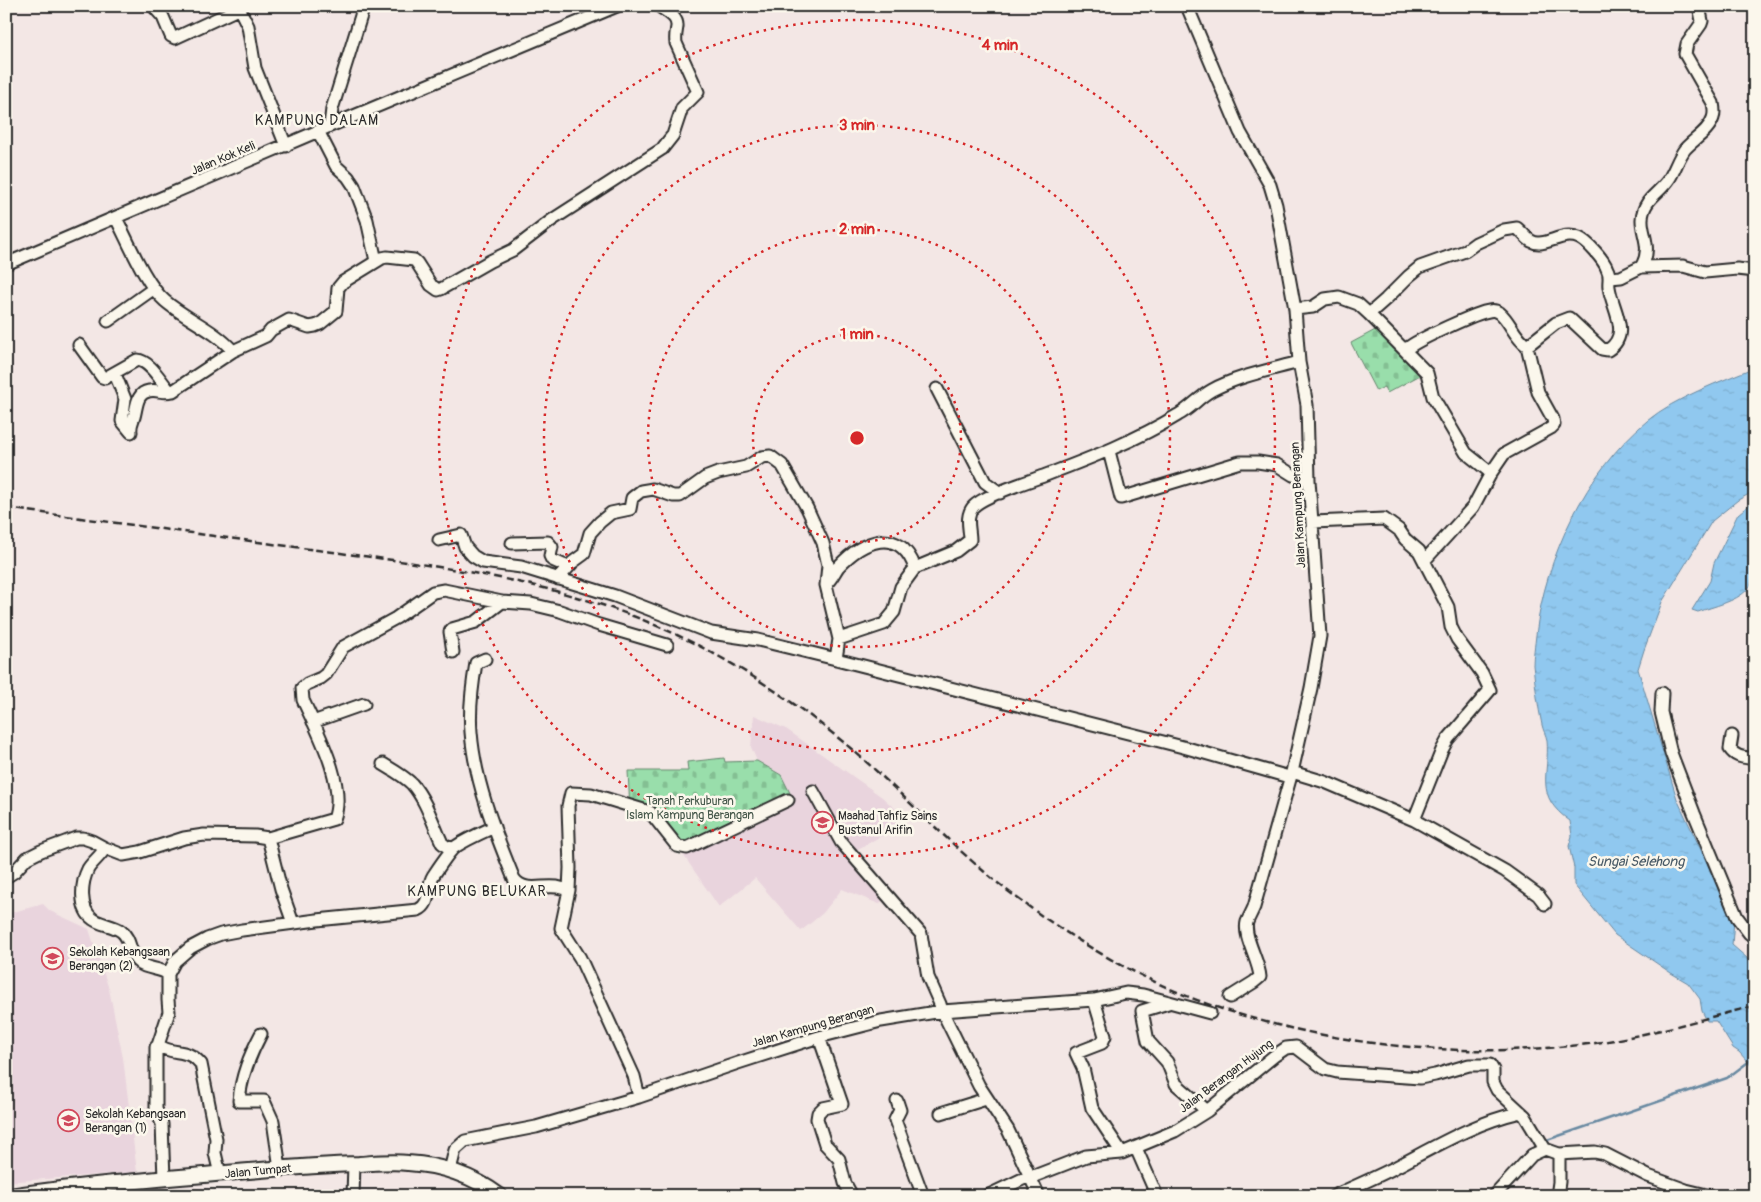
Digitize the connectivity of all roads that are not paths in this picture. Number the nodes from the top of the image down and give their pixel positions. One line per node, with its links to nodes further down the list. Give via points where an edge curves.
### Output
1 (153, 6): 7 (street, via 175,38)
2 (364, 6): 8 (street, via 332,109)
3 (617, 6): 8 (street, Jalan Kok Keli)
4 (659, 6): 12 (street, via 676,21 676,43 698,92 682,108 673,135 665,146 552,220 513,250 441,289 431,286 414,260 387,257)
5 (1187, 6): 18 (street, Jalan Kampung Berangan, via 1240,132 1270,185)
6 (1699, 6): 14 (street, via 1702,24 1687,44 1685,54 1713,103 1713,119 1684,151 1669,179 1643,210 1641,218 1648,251)
7 (239, 7): 10 (street, via 248,26 255,68)
8 (330, 126): 9 (street, Jalan Kok Keli)
9 (318, 131): 10 (street, Jalan Kok Keli); 12 (street, via 336,166 354,186 367,220)
10 (286, 146): 11 (street, Jalan Kok Keli)
11 (116, 218): 13 (street, Jalan Kok Keli); 17 (street)
12 (376, 261): 24 (street, via 343,282 338,288 336,311 320,324 309,327 289,320 266,336)
13 (6, 264)
14 (1641, 267): 15 (street, via 1683,266 1705,272); 16 (street, via 1621,278)
15 (1755, 271)
16 (1610, 278): 19 (street, via 1594,250 1580,238 1568,235 1540,243 1532,241 1517,228 1504,230 1465,251 1414,271); 22 (street, via 1609,287 1621,331 1613,347 1602,349 1569,318 1556,323)
17 (153, 289): 20 (street); 24 (street)
18 (1294, 309): 19 (street, via 1313,307 1325,299 1339,298 1358,304); 25 (street, Jalan Kampung Berangan)
19 (1369, 314): 23 (street)
20 (108, 321)
21 (78, 345): 26 (street, via 102,377)
22 (1527, 346): 23 (street, via 1502,315 1492,310); 30 (street, via 1538,392 1554,424 1504,454)
23 (1402, 348): 30 (street, via 1427,373 1434,397 1466,453)
24 (232, 351): 28 (street)
25 (1299, 362): 29 (street, via 1228,383 1211,391 1177,416); 31 (street, Jalan Kampung Berangan, via 1307,405)
26 (114, 374): 28 (street, via 140,360 168,389); 28 (street, via 125,399 122,421 131,432 130,424 142,394)
27 (937, 389): 32 (street, via 985,482)
28 (173, 390)
29 (1108, 451): 31 (street, via 1121,498 1240,462 1277,465); 32 (street)
30 (1492, 473): 36 (street, via 1474,508)
31 (1309, 480): 33 (street, Jalan Kampung Berangan)
32 (1000, 493): 38 (street, via 972,509 968,520 970,540 965,545)
33 (1312, 522): 36 (street, via 1384,519 1399,530); 53 (street, Jalan Kampung Berangan, via 1320,636)
34 (439, 540): 39 (street, via 461,534 465,548 482,562 521,568)
35 (512, 543): 37 (street, via 548,542 552,547 552,560)
36 (1424, 561): 56 (street, via 1448,607 1451,627 1457,639 1482,673 1490,690 1448,739)
37 (568, 567): 39 (street); 40 (street, via 584,554 590,533 600,522 611,513 630,509 632,498 640,492 653,489 680,496 705,478 746,467 770,456 782,465 821,536 828,565)
38 (915, 568): 40 (street, via 910,555 897,543 877,541 850,557); 42 (street, via 901,587 894,612 884,624)
39 (558, 579): 46 (street, via 615,596 711,633 758,640)
40 (826, 585): 42 (street)
41 (502, 602): 43 (street, via 560,611); 44 (street, via 476,622 452,629); 49 (street, via 444,590 433,592 396,618 343,647 322,678 302,688 303,700)
42 (839, 639): 46 (street)
43 (667, 645)
44 (453, 652)
45 (485, 659): 57 (street, via 476,663 471,733 478,777)
46 (836, 659): 53 (street)
47 (1662, 693): 65 (street, via 1662,712 1677,770 1737,917)
48 (364, 704): 49 (street)
49 (313, 722): 58 (street, via 333,772 337,812 334,819)
50 (1732, 736): 51 (street, via 1730,747 1734,754)
51 (1755, 759)
52 (383, 764): 60 (street, via 412,785 442,843)
53 (1290, 775): 56 (street, via 1325,782); 67 (street, Jalan Kampung Berangan, via 1254,907 1247,922 1246,930 1260,977)
54 (812, 791): 70 (street, via 842,842 922,934 928,977)
55 (788, 800): 62 (street, via 687,848 677,846 650,812 591,794 571,793 568,806)
56 (1414, 820): 63 (street, via 1505,871)
57 (494, 827): 60 (street); 62 (street, via 517,884 528,888)
58 (268, 838): 59 (street, via 204,835 123,854); 64 (street)
59 (105, 848): 61 (street, via 76,838 27,858); 66 (street, via 88,869 82,901 84,908 93,920 122,931 141,965)
60 (453, 848): 64 (street, via 432,877 423,908)
61 (6, 877)
62 (569, 890): 75 (street, via 561,928 580,958 634,1076)
63 (1545, 904)
64 (293, 923): 66 (street, via 207,939 175,961)
65 (1755, 938)
66 (168, 974): 88 (street, via 169,1012 158,1045 195,1056 201,1064 216,1139 214,1154)
67 (1230, 996)
68 (1094, 1000): 69 (street, Jalan Kampung Berangan, via 1135,993); 70 (street, Jalan Kampung Berangan); 83 (street, via 1105,1036 1102,1043 1076,1052 1092,1108)
69 (1168, 1002): 71 (street, Jalan Kampung Berangan); 78 (street, via 1142,1012 1148,1041 1167,1062 1176,1084)
70 (942, 1012): 73 (street, Jalan Kampung Berangan, via 881,1021); 76 (street)
71 (1210, 1013)
72 (261, 1034): 86 (street, via 247,1063 239,1101 264,1101 273,1121)
73 (819, 1037): 75 (street, Jalan Kampung Berangan); 95 (street, via 842,1104 823,1108 817,1119 826,1144 839,1159)
74 (156, 1047): 90 (street, via 156,1109 162,1124)
75 (639, 1097): 87 (street, Jalan Kampung Berangan, via 536,1128 465,1141 455,1150)
76 (986, 1099): 80 (street); 89 (street, via 1008,1130)
77 (897, 1101): 96 (street, via 900,1110 895,1120)
78 (1207, 1111): 79 (street, Jalan Berangan Hujung, via 1274,1056 1286,1048 1296,1047 1325,1069 1337,1072 1420,1078 1469,1065 1490,1065 1497,1090); 82 (street, Jalan Berangan Hujung, via 1175,1131)
79 (1520, 1112): 81 (street, Jalan Berangan Hujung); 100 (street, via 1456,1134)
80 (941, 1113)
81 (1542, 1145): 84 (street); 101 (street)
82 (1136, 1148): 83 (street, Jalan Berangan Hujung); 99 (street)
83 (1122, 1153): 89 (street, Jalan Berangan Hujung, via 1086,1156)
84 (1559, 1154): 102 (street); 103 (street, via 1605,1154 1648,1176)
85 (354, 1164): 86 (main road, Jalan Tumpat); 87 (main road, Jalan Tumpat, via 409,1163); 93 (street)
86 (280, 1168): 88 (main road, Jalan Tumpat)
87 (450, 1170): 94 (main road, Jalan Tumpat)
88 (220, 1174): 90 (main road, Jalan Tumpat)
89 (1030, 1176): 97 (street, Jalan Berangan Hujung); 98 (street)
90 (164, 1179): 91 (main road, Jalan Tumpat)
91 (64, 1192): 92 (main road, Jalan Tumpat)
92 (10, 1196)
93 (353, 1196)
94 (500, 1196)
95 (852, 1196)
96 (923, 1196)
97 (986, 1196)
98 (1039, 1196)
99 (1157, 1196)
100 (1334, 1196)
101 (1494, 1196)
102 (1557, 1196)
103 (1711, 1196)

